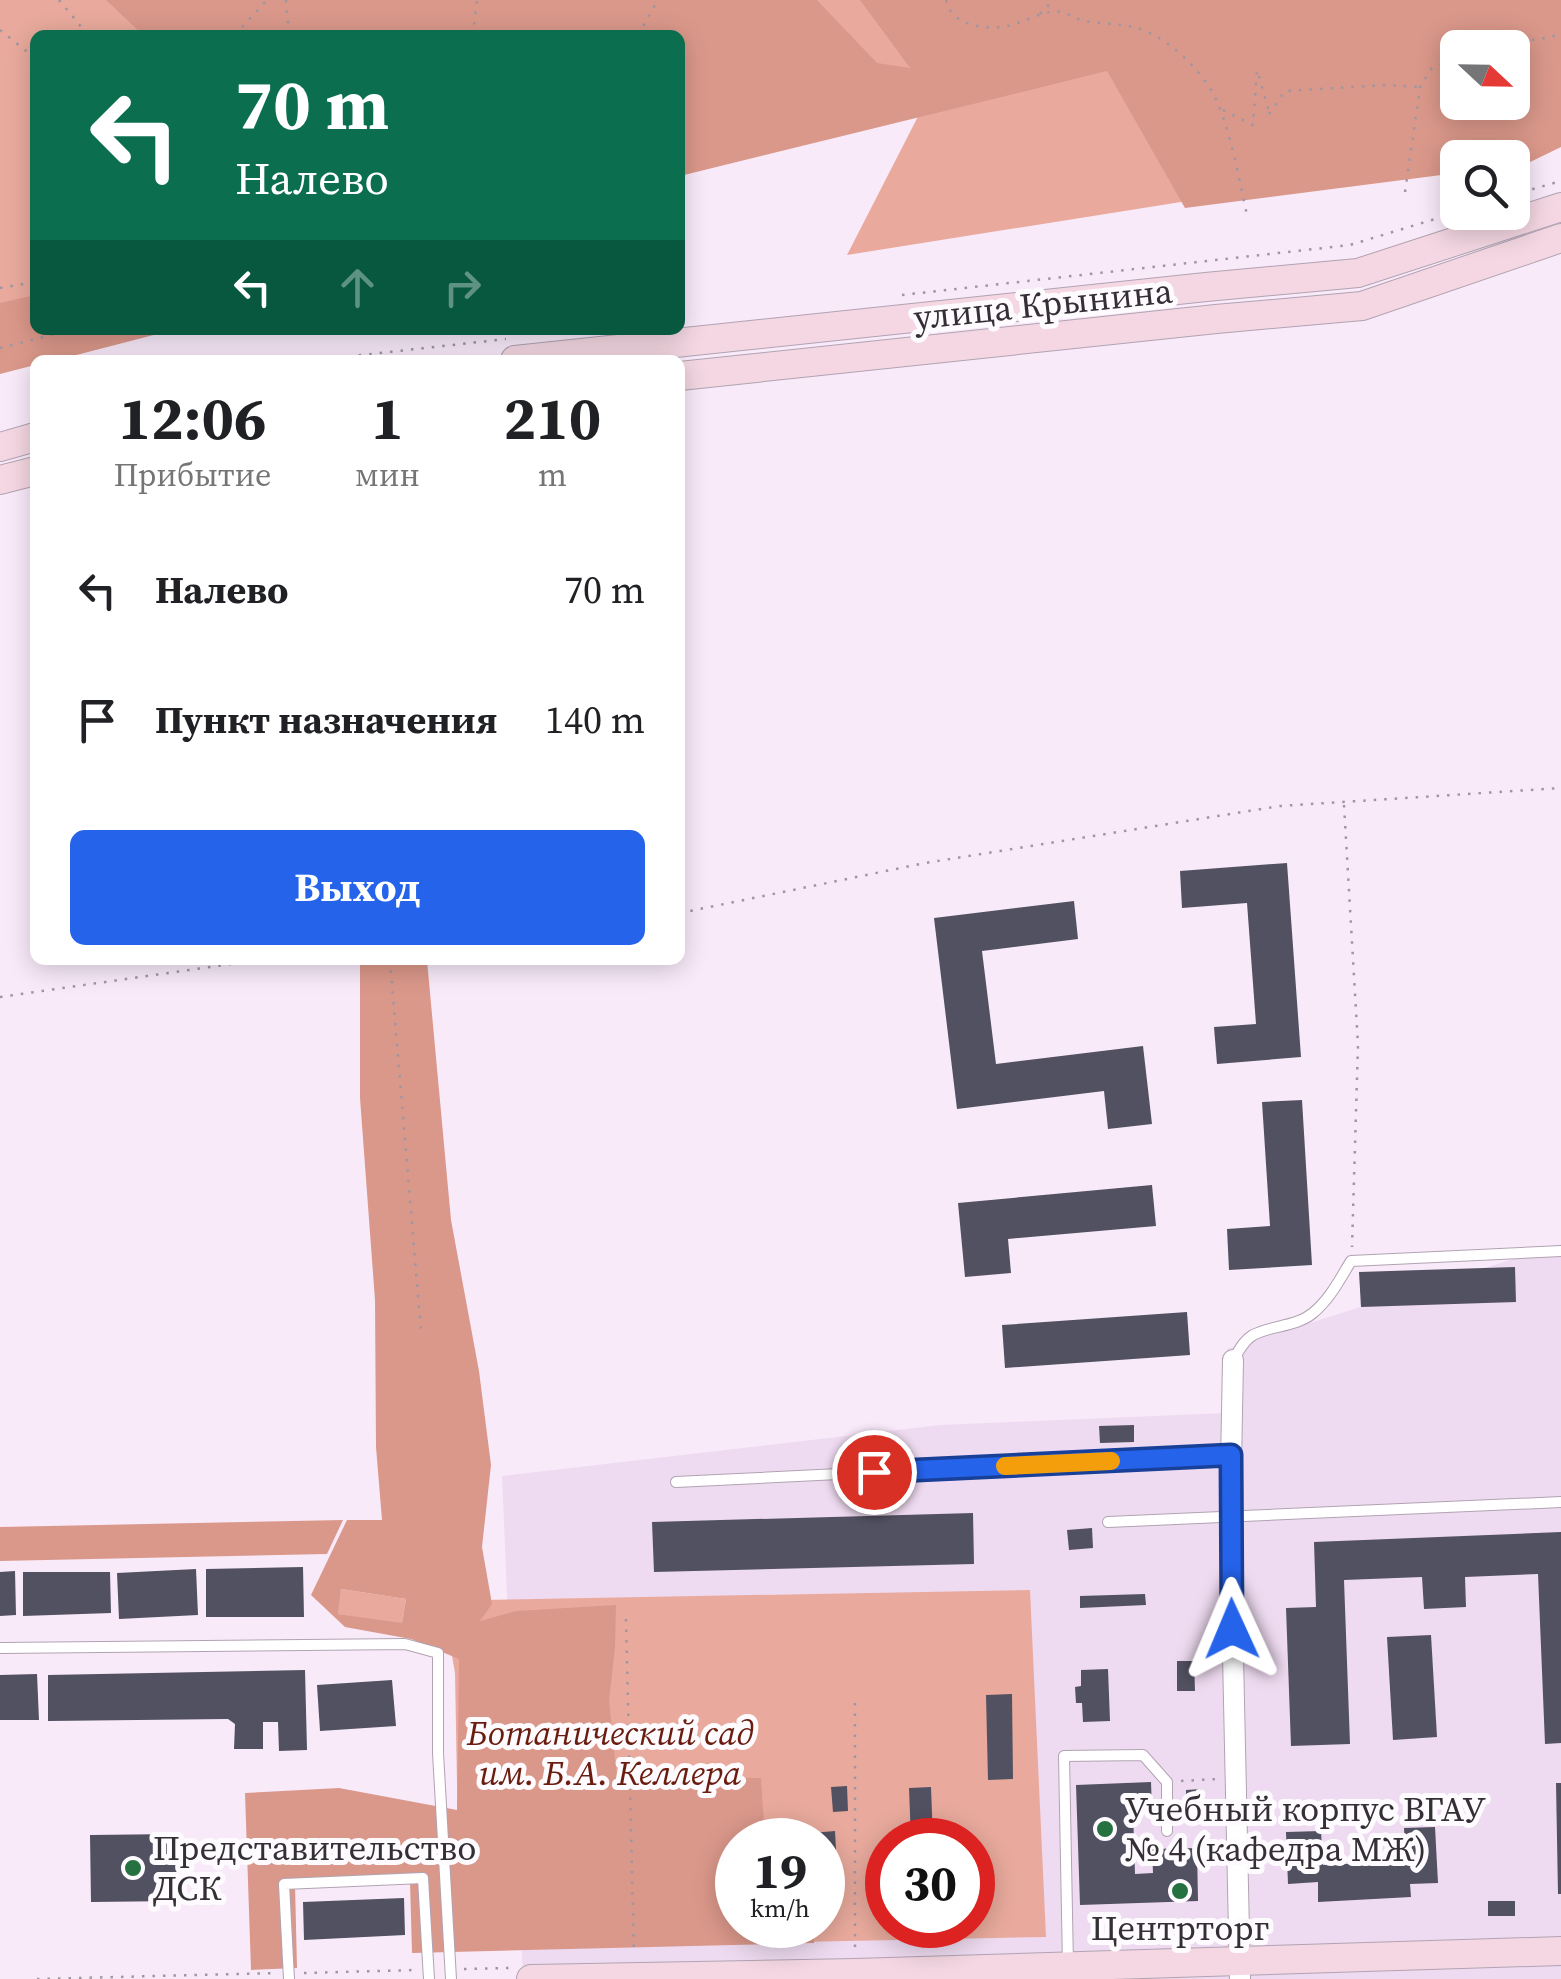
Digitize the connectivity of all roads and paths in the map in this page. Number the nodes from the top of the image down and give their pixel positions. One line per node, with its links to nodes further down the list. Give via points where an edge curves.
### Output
1 (59, 0): 10 (path)
2 (268, 0): 11 (path)
3 (286, 0): 12 (path)
4 (478, 0): 13 (path)
5 (658, 0): 14 (path)
6 (946, 0): 8 (path, via 953,14 984,27)
7 (1048, 0): 8 (path)
8 (1039, 15): 20 (path, via 1061,12 1159,37 1191,64)
9 (0, 30): 17 (path)
10 (84, 30)
11 (240, 30)
12 (289, 30)
13 (474, 30)
14 (641, 30)
15 (1561, 34): 16 (path)
16 (1530, 42)
17 (30, 54)
18 (1440, 65): 19 (path)
19 (1420, 87): 20 (path, via 1285,91 1269,114 1257,70 1254,124); 23 (path)
20 (1220, 109): 25 (path)
21 (1561, 180): 22 (path)
22 (1530, 190)
23 (1405, 192)
24 (1561, 207): 31 (main road, улица Крынина, via 1358,273)
25 (1247, 215)
26 (1440, 218): 30 (path, via 1350,245)
27 (1561, 238): 37 (main road, улица Крынина, via 1362,306)
28 (30, 283): 29 (path)
29 (0, 288)
30 (897, 296)
31 (685, 334)
32 (51, 335): 34 (path)
33 (669, 335): 35 (main road, улица Крынина)
34 (0, 348)
35 (512, 349): 36 (path)
36 (406, 355)
37 (685, 375)
38 (30, 438): 39 (main road)
39 (0, 447)
40 (30, 472): 41 (main road)
41 (0, 480)
42 (1561, 788): 43 (path)
43 (1344, 804): 44 (path, via 1280,806 925,863); 49 (path, via 1358,1046)
44 (685, 912)
45 (224, 965): 47 (path)
46 (390, 965): 50 (path)
47 (0, 997)
48 (1561, 1251): 49 (lane)
49 (1351, 1261): 51 (lane, via 1312,1314 1254,1335)
50 (420, 1332)
51 (1233, 1360): 52 (street)
52 (1231, 1455): 53 (lane); 55 (street)
53 (676, 1482)
54 (1561, 1502): 55 (lane)
55 (1230, 1516): 56 (lane); 60 (street)
56 (1108, 1522)
57 (626, 1619): 67 (path)
58 (0, 1648): 70 (lane, via 405,1644 438,1653)
59 (855, 1703): 66 (path)
60 (1234, 1779): 61 (path); 65 (street)
61 (1167, 1782): 62 (lane); 64 (lane, via 1143,1756 1064,1756)
62 (1168, 1831)
63 (1561, 1951): 65 (main road)
64 (1068, 1966): 65 (main road); 66 (main road)
65 (1240, 1970)
66 (855, 1973): 67 (main road)
67 (635, 1978): 71 (main road)
68 (289, 1979): 69 (lane, via 284,1884 422,1878)
69 (429, 1979)
70 (451, 1979)
71 (530, 1979)

